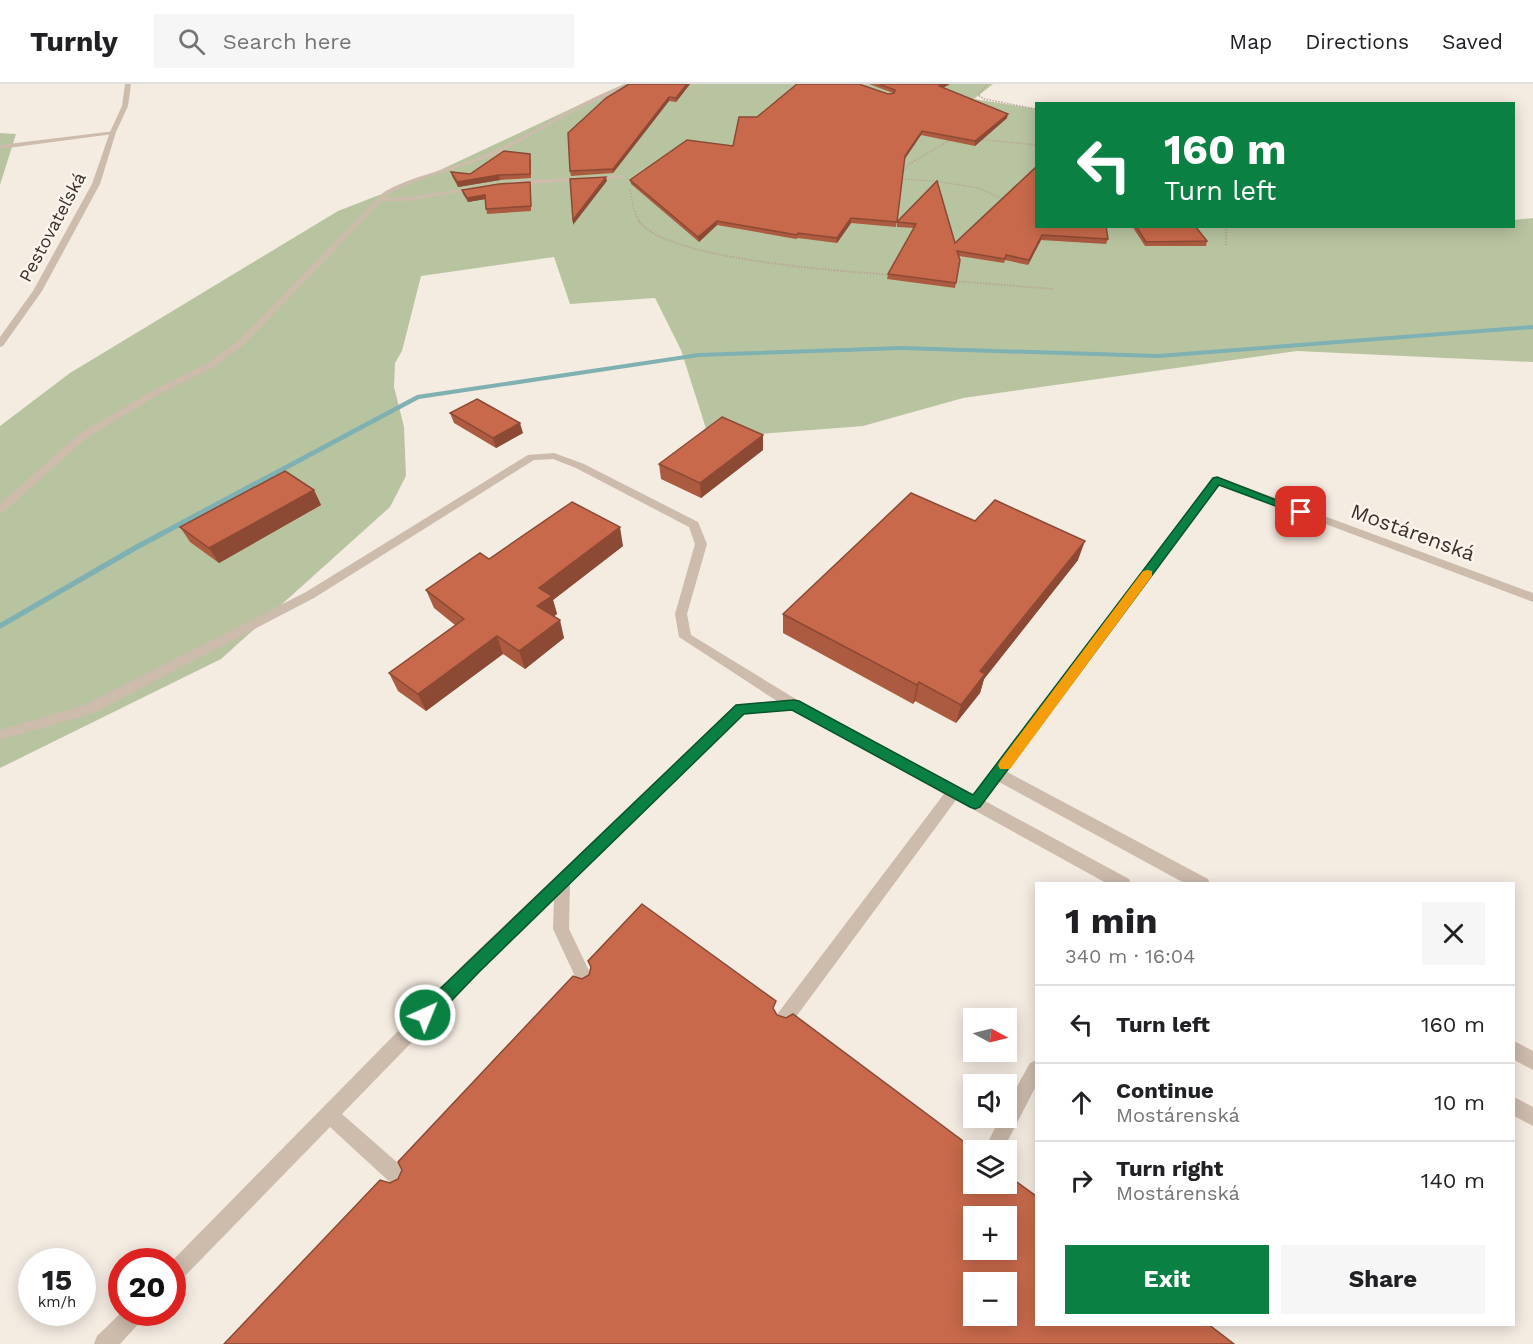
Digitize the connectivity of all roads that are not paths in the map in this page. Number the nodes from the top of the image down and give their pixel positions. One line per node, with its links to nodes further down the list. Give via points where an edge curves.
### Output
1 (128, 84): 5 (street, Pestovateľská, via 125,106)
2 (631, 84): 10 (lane, via 584,103 489,156 411,179)
3 (857, 84): 4 (lane)
4 (890, 95)
5 (113, 132): 6 (lane); 11 (street, Pestovateľská, via 96,184 37,291)
6 (0, 147)
7 (623, 177): 8 (lane)
8 (500, 184)
9 (490, 186): 10 (lane, via 409,199)
10 (380, 199): 12 (lane, via 242,342 211,365 82,436)
11 (0, 344)
12 (0, 510)
13 (1533, 598): 16 (lane, Mostárenská, via 1217,480)
14 (794, 705): 15 (lane, via 686,637 681,614 702,544 694,525 554,456 532,457 310,595 89,709); 17 (lane); 19 (lane, via 741,709)
15 (0, 735)
16 (998, 774): 18 (lane); 21 (lane)
17 (955, 791): 18 (lane); 23 (lane)
18 (975, 803): 20 (lane)
19 (562, 881): 22 (lane, via 561,928); 28 (lane)
20 (1119, 882)
21 (1198, 882)
22 (586, 981)
23 (784, 1019)
24 (1515, 1051): 25 (lane)
25 (1533, 1061)
26 (1035, 1071): 30 (lane)
27 (1515, 1107): 29 (lane)
28 (329, 1114): 31 (lane); 32 (lane)
29 (1533, 1117)
30 (998, 1140)
31 (401, 1179)
32 (186, 1261)
33 (122, 1326): 34 (lane)
34 (105, 1344)

